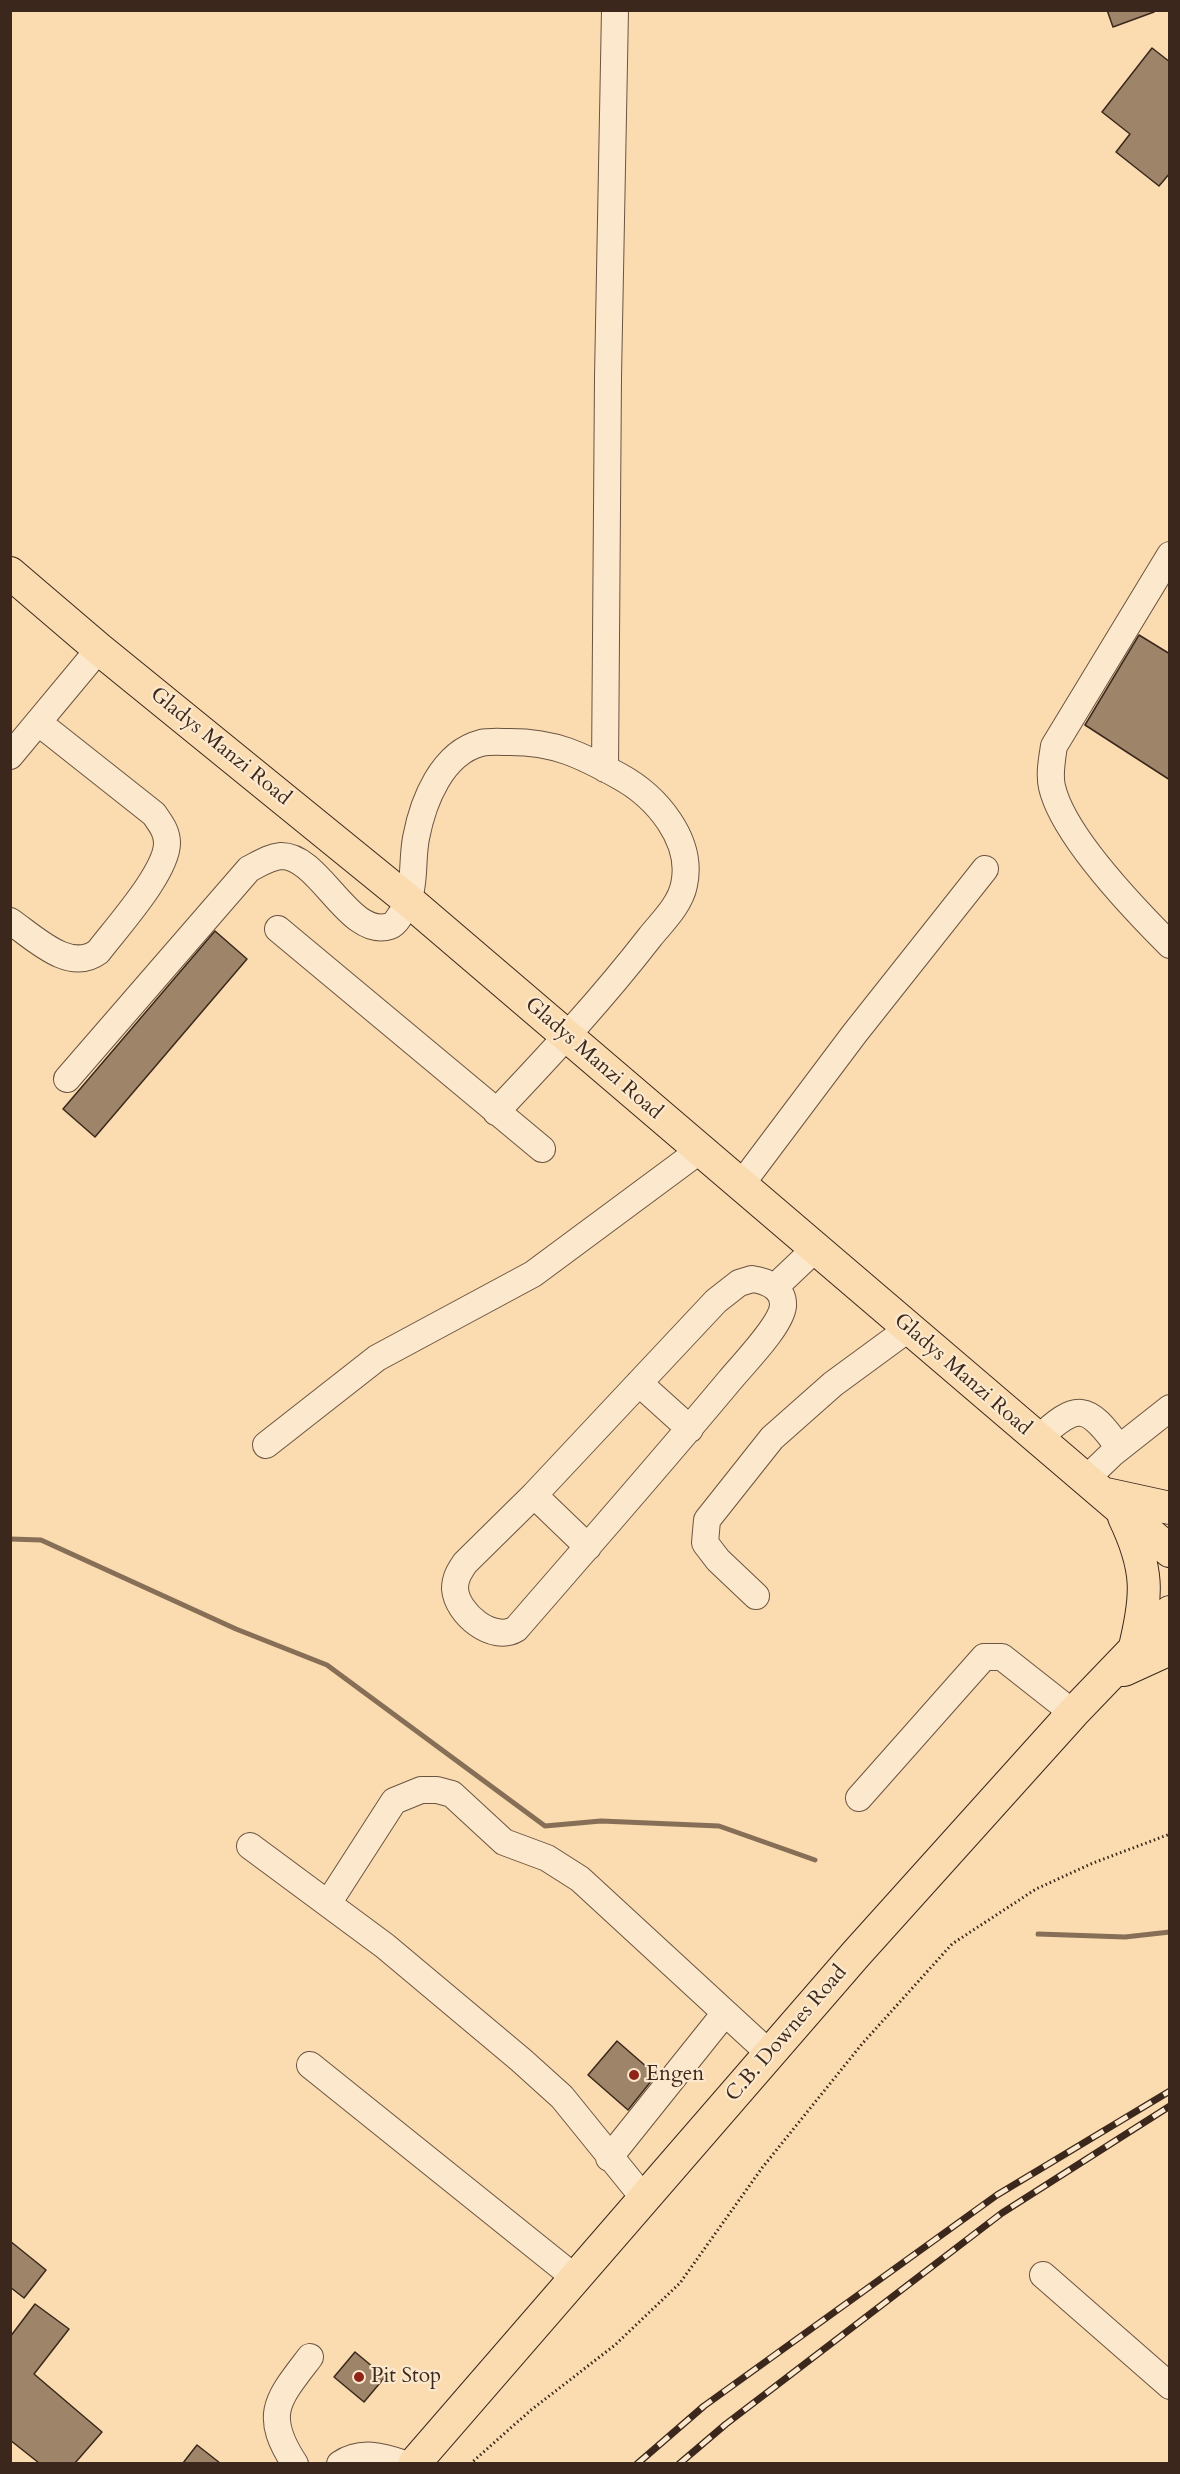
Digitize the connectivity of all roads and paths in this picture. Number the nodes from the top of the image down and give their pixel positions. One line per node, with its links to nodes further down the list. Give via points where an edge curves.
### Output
1 (615, 10): 7 (street)
2 (1170, 555): 12 (street, via 1054,746 1051,769 1052,787 1075,832 1120,891)
3 (10, 573): 4 (main road, Gladys Manzi Road)
4 (99, 649): 5 (street); 9 (main road, Gladys Manzi Road)
5 (39, 723): 6 (street); 10 (street, via 154,814 164,829 166,851 155,875 98,952 88,959 68,958)
6 (10, 756)
7 (605, 769): 9 (street, via 576,753 532,743 483,742 456,755 442,770 422,815); 13 (street, via 651,798 672,826 682,845 684,886 655,931)
8 (985, 869): 18 (street)
9 (409, 901): 13 (main road, Gladys Manzi Road); 14 (street, via 394,925 377,928 351,912 302,864 285,857 266,860 249,869)
10 (10, 921)
11 (278, 929): 15 (street)
12 (1170, 945)
13 (567, 1037): 15 (street); 17 (main road, Gladys Manzi Road)
14 (67, 1079)
15 (496, 1112): 16 (street)
16 (542, 1149)
17 (699, 1151): 18 (main road, Gladys Manzi Road); 26 (street, via 533,1274 377,1358)
18 (740, 1186): 19 (main road, Gladys Manzi Road)
19 (814, 1249): 20 (street); 21 (main road, Gladys Manzi Road)
20 (775, 1287): 22 (street, via 752,1279 739,1283 716,1301); 24 (street, via 783,1304 777,1320)
21 (908, 1329): 25 (main road, Gladys Manzi Road); 34 (street, via 832,1384 772,1438 707,1520 705,1543)
22 (639, 1383): 24 (street); 29 (street)
23 (1170, 1408): 27 (street)
24 (690, 1429): 32 (street)
25 (1036, 1440): 27 (street, via 1066,1415 1083,1413 1102,1424); 28 (main road, Gladys Manzi Road)
26 (266, 1445)
27 (1119, 1448): 28 (street)
28 (1090, 1486): 30 (main road, via 1137,1503); 31 (main road, Gladys Manzi Road)
29 (534, 1495): 32 (street); 32 (street, via 457,1575 455,1592 472,1618 490,1632 509,1633 516,1629)
30 (1170, 1508)
31 (1123, 1514): 33 (main road, Gladys Manzi Road); 37 (main road, via 1141,1558 1145,1583)
32 (588, 1547)
33 (1170, 1551)
34 (756, 1596)
35 (1170, 1612): 37 (main road, C.B. Downes Road)
36 (1170, 1649): 38 (main road)
37 (1133, 1652): 38 (main road, C.B. Downes Road)
38 (1109, 1677): 39 (main road, C.B. Downes Road)
39 (1073, 1713): 40 (street, via 1002,1657 984,1657); 45 (main road, C.B. Downes Road)
40 (859, 1798)
41 (1170, 1834): 57 (path, via 1036,1889 952,1944 862,2044 762,2168 680,2283 615,2345)
42 (250, 1846): 43 (street)
43 (329, 1902): 44 (street, via 394,1802 420,1790 452,1794 504,1842 547,1858 580,1880); 47 (street, via 562,2097)
44 (725, 2013): 45 (street); 47 (street)
45 (770, 2054): 48 (main road, C.B. Downes Road)
46 (310, 2066): 50 (street)
47 (609, 2158): 48 (street)
48 (643, 2197): 50 (main road, C.B. Downes Road)
49 (1043, 2275): 52 (street)
50 (574, 2277): 56 (main road, C.B. Downes Road)
51 (309, 2357): 53 (street, via 281,2396 275,2414 277,2429)
52 (1170, 2386)
53 (295, 2463)
54 (340, 2463): 55 (street, via 366,2454)
55 (405, 2463)
56 (414, 2463)
57 (470, 2463)

